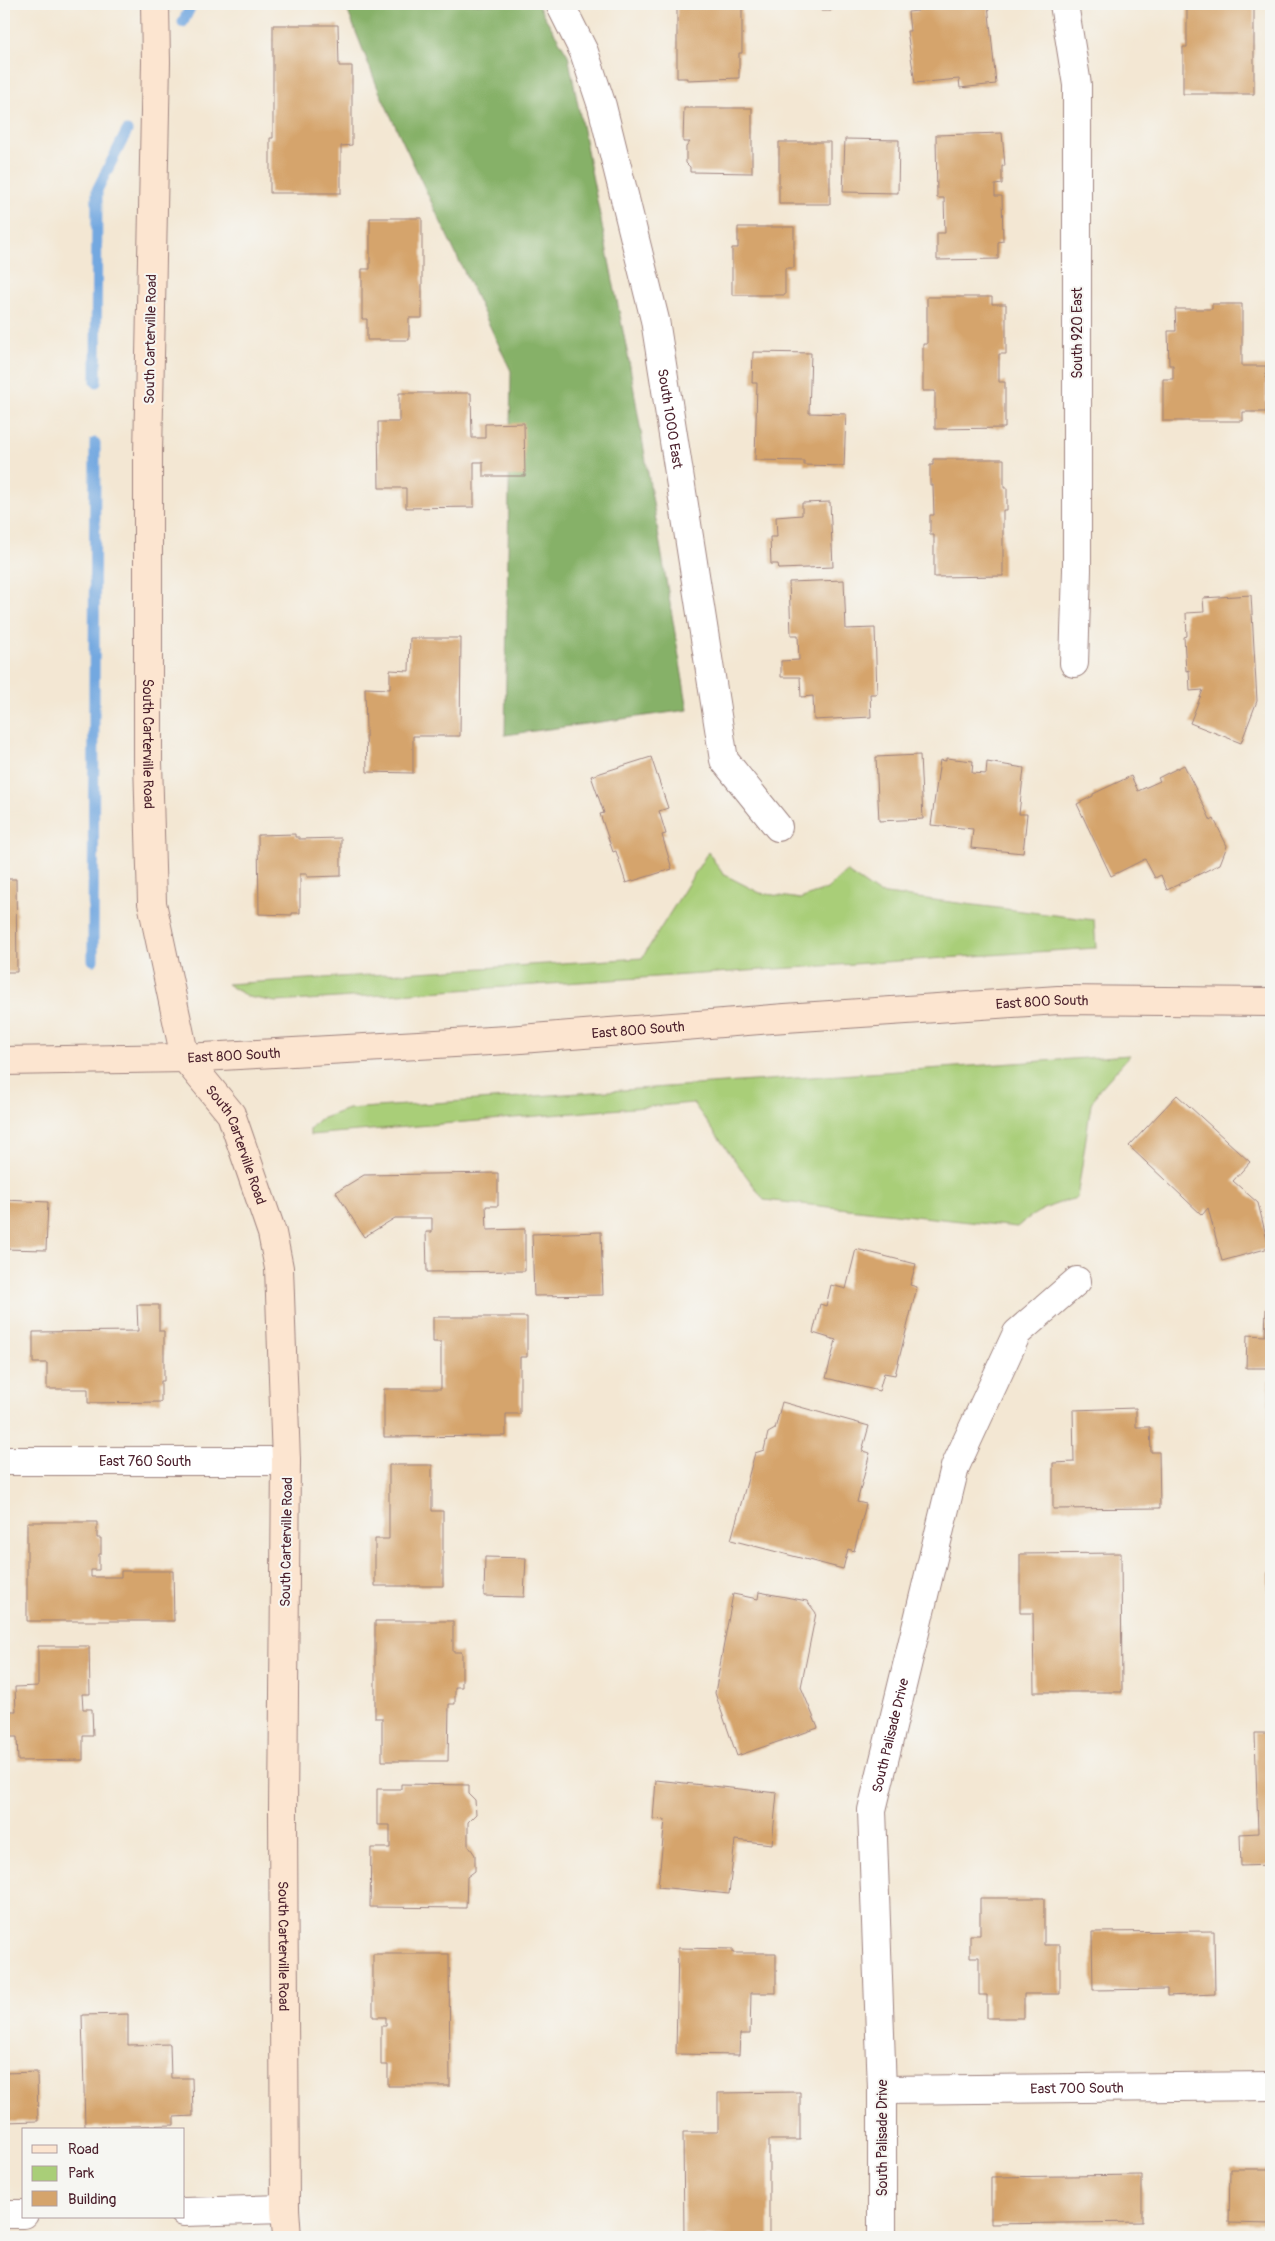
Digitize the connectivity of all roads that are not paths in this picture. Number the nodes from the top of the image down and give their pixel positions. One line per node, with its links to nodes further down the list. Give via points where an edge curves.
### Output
1 (155, 4): 7 (street, South Carterville Road, via 148,454 148,761 152,903)
2 (560, 4): 5 (street, South 1000 East, via 584,52 602,106 655,320 724,760)
3 (1064, 4): 4 (street, South 920 East, via 1078,85)
4 (1074, 663)
5 (778, 827)
6 (1271, 1002): 7 (street, East 800 South, via 1058,1000 508,1040)
7 (185, 1058): 8 (street, East 800 South); 11 (street, South Carterville Road, via 231,1114 272,1233 279,1268)
8 (4, 1061)
9 (1078, 1281): 13 (street, South Palisade Drive, via 1017,1333 955,1467 872,1810)
10 (4, 1461): 11 (street, East 760 South)
11 (286, 1461): 14 (street, South Carterville Road)
12 (1271, 2086): 13 (street, East 700 South)
13 (882, 2090): 19 (street, South Palisade Drive)
14 (284, 2209): 15 (street); 18 (street, South Carterville Road)
15 (185, 2212)
16 (4, 2214): 17 (street)
17 (22, 2214)
18 (287, 2237)
19 (882, 2237)

